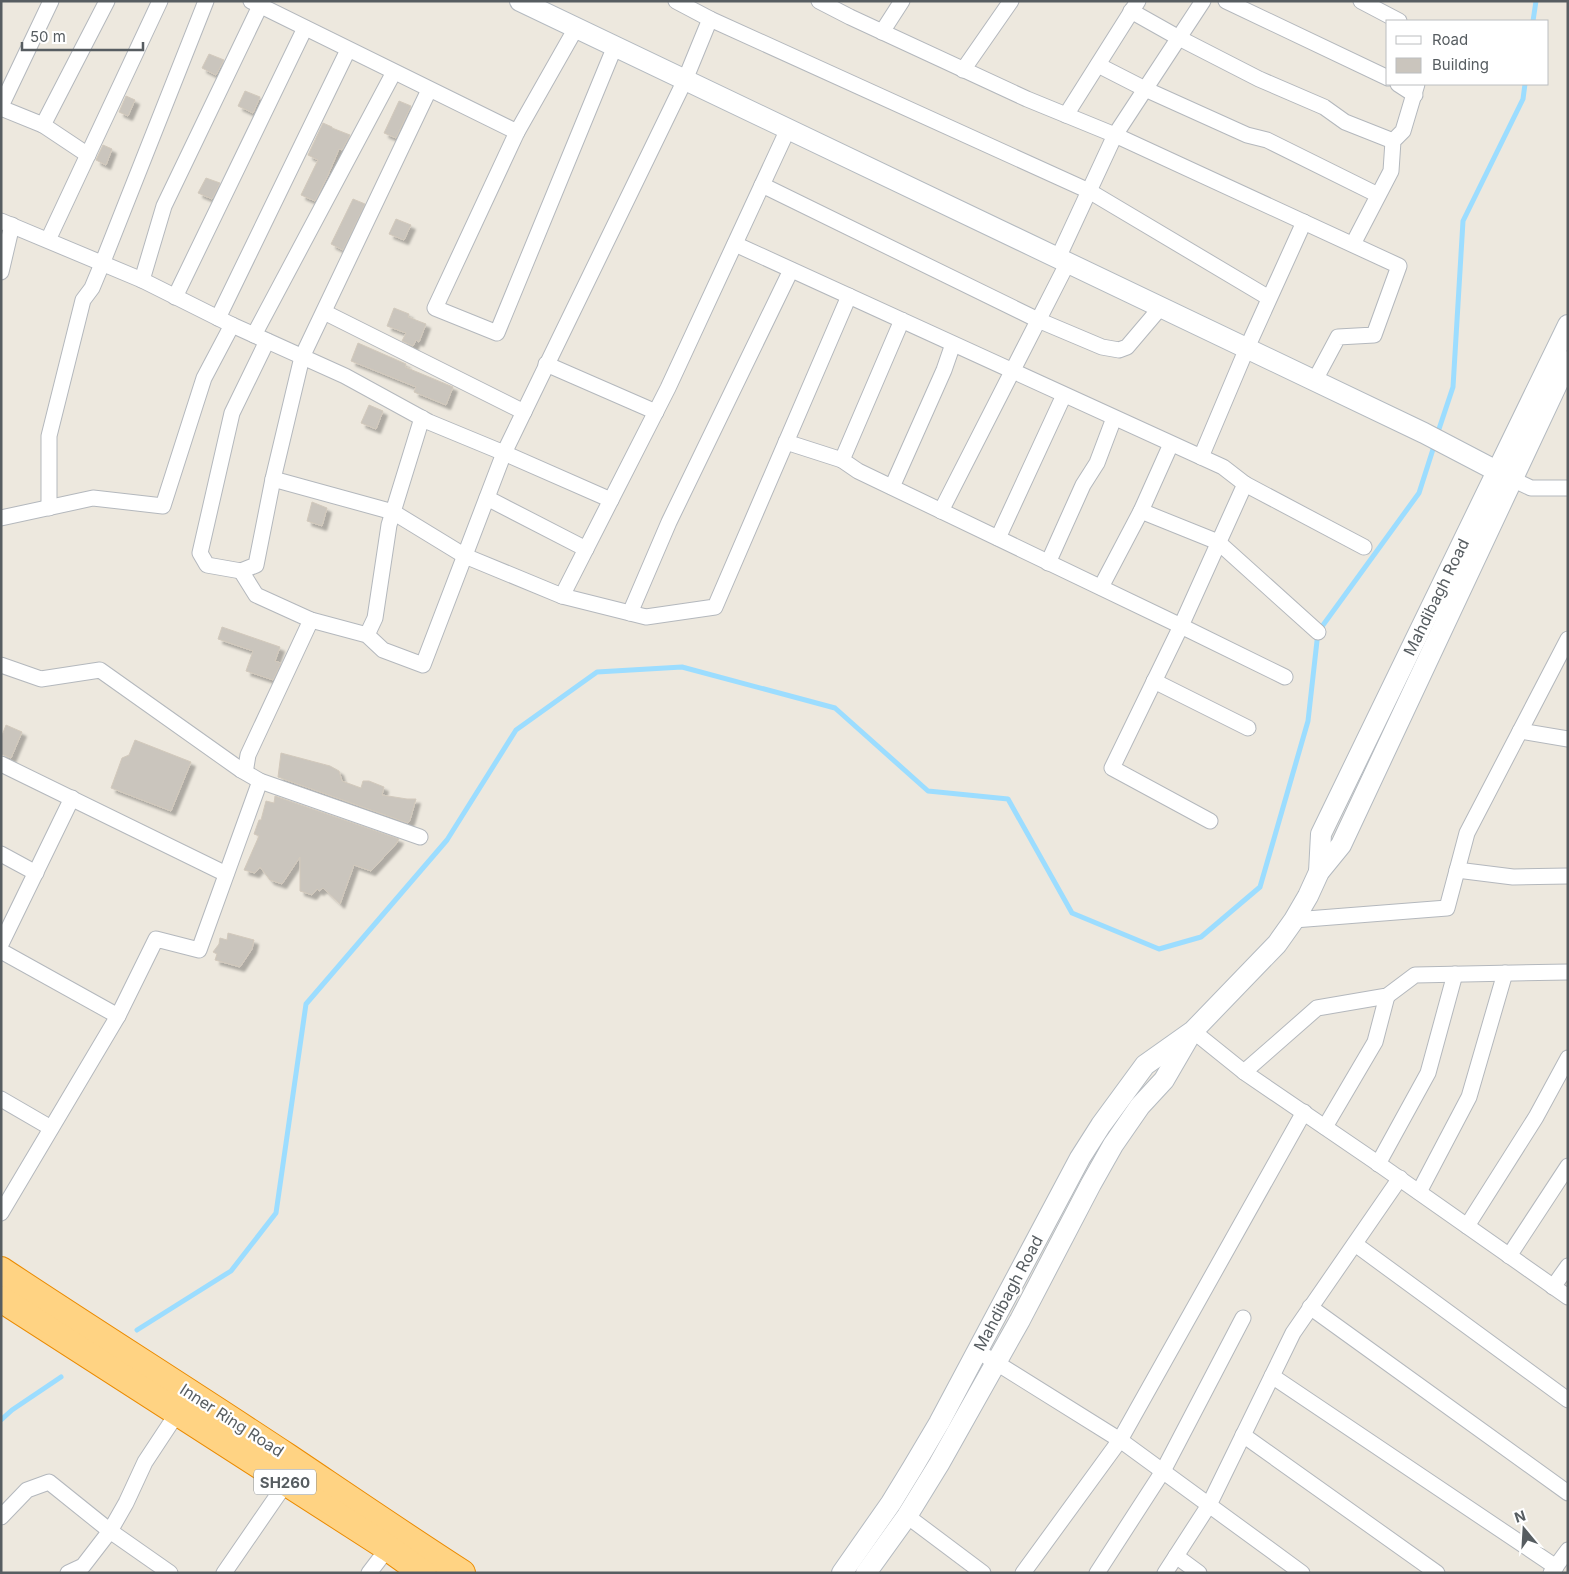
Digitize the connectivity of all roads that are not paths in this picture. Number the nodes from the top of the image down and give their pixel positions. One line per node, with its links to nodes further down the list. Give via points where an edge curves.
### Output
1 (50, 1): 32 (street)
2 (107, 1): 34 (street)
3 (160, 1): 39 (street)
4 (206, 1): 49 (street)
5 (520, 1): 18 (street)
6 (676, 1): 15 (street)
7 (818, 1): 19 (street)
8 (902, 1): 19 (street)
9 (1011, 1): 24 (street)
10 (1203, 1): 20 (street)
11 (1226, 1): 26 (street)
12 (1361, 1): 16 (street)
13 (255, 4): 17 (street); 52 (street, via 164,206)
14 (1135, 6): 20 (street); 23 (street)
15 (710, 19): 27 (street); 41 (street)
16 (1398, 20)
17 (305, 28): 22 (street); 54 (street)
18 (576, 28): 21 (street); 36 (street)
19 (882, 32): 24 (street)
20 (1179, 38): 29 (street); 38 (street, via 1259,79 1324,107 1345,122)
21 (615, 46): 27 (street); 36 (street, via 496,333 435,308)
22 (348, 50): 25 (street); 58 (street)
23 (1098, 65): 29 (street); 33 (street)
24 (963, 70): 33 (street)
25 (394, 72): 31 (street); 63 (street)
26 (1386, 77)
27 (685, 80): 35 (street); 68 (street)
28 (1402, 85): 30 (street)
29 (1145, 89): 37 (street); 42 (street, via 1247,135 1267,140)
30 (1416, 89): 38 (street, via 1403,131)
31 (429, 90): 36 (street); 57 (street)
32 (1, 107): 34 (street)
33 (1066, 115): 37 (street)
34 (43, 125): 39 (street)
35 (788, 129): 40 (street); 48 (street)
36 (516, 132)
37 (1115, 135): 41 (street); 43 (street)
38 (1393, 141): 42 (street, via 1391,171)
39 (88, 155): 45 (street)
40 (762, 185): 46 (street); 60 (street)
41 (1089, 191): 48 (street); 55 (street)
42 (1378, 195): 47 (street)
43 (1304, 222): 47 (street); 55 (street)
44 (6, 223): 45 (street); 51 (street)
45 (48, 240): 49 (street)
46 (735, 244): 50 (street); 73 (street)
47 (1353, 244): 70 (street, via 1399,266 1374,335 1338,337)
48 (1063, 260): 56 (street); 60 (street)
49 (102, 264): 52 (street); 88 (street, via 83,300 49,436)
50 (790, 270): 53 (street); 102 (street, via 669,522)
51 (1, 272)
52 (142, 280): 54 (street)
53 (849, 296): 59 (street); 76 (street)
54 (175, 297): 58 (street)
55 (1269, 298): 65 (street)
56 (1161, 307): 60 (street, via 1127,347 1119,350 1102,347); 65 (street)
57 (324, 312): 66 (street); 72 (street)
58 (218, 318): 61 (street)
59 (902, 320): 64 (street); 80 (street)
60 (1038, 320): 69 (street)
61 (232, 325): 63 (street); 88 (street, via 204,378 162,506 93,498)
62 (1568, 325): 81 (street, Mahdibagh Road)
63 (260, 338): 66 (street); 99 (street, via 232,413 200,553 207,565)
64 (953, 344): 69 (street); 84 (street)
65 (1247, 348): 70 (street); 79 (street)
66 (302, 357): 74 (street, via 345,376); 82 (street)
67 (1568, 361): 81 (street, Mahdibagh Road)
68 (546, 364): 72 (street); 73 (street)
69 (1012, 371): 71 (street); 89 (street)
70 (1314, 380): 81 (street)
71 (1064, 394): 75 (street); 93 (street)
72 (524, 412): 78 (street)
73 (656, 412): 87 (street)
74 (422, 418): 78 (street); 91 (street)
75 (1114, 418): 77 (street); 98 (street, via 1097,463 1083,484)
76 (786, 442): 80 (street); 102 (street, via 715,607 646,617)
77 (1171, 444): 79 (street); 90 (street)
78 (504, 453): 86 (street); 87 (street)
79 (1201, 458): 83 (street, via 1223,467)
80 (842, 460): 84 (street)
81 (1505, 475): 85 (street, via 1531,488); 126 (street, Mahdibagh Road, via 1341,845 1319,872)
82 (273, 479): 91 (street); 99 (street, via 256,565)
83 (1245, 484): 94 (street); 95 (street)
84 (892, 487): 89 (street)
85 (1568, 488)
86 (487, 498): 96 (street); 97 (street)
87 (611, 500): 96 (street)
88 (49, 508): 92 (street)
89 (941, 511): 93 (street)
90 (1141, 511): 94 (street); 100 (street)
91 (393, 512): 97 (street); 106 (street, via 375,618)
92 (1, 518)
93 (998, 538): 98 (street)
94 (1218, 542): 104 (street); 105 (street)
95 (1364, 548)
96 (586, 549): 101 (street)
97 (465, 556): 101 (street); 106 (street, via 423,665 384,650)
98 (1048, 562): 100 (street)
99 (241, 571): 103 (street, via 256,594)
100 (1101, 588): 104 (street)
101 (562, 596): 102 (street)
102 (630, 613)
103 (311, 620): 106 (street); 116 (street, via 248,756 246,767)
104 (1181, 626): 110 (street); 111 (street)
105 (1318, 632)
106 (367, 635)
107 (1568, 638): 108 (street)
108 (1563, 658): 113 (street)
109 (1, 665): 116 (street, via 41,679 100,670)
110 (1285, 677)
111 (1154, 681): 112 (street); 119 (street, via 1112,768)
112 (1248, 728)
113 (1520, 731): 114 (street); 122 (street, via 1467,833)
114 (1568, 739)
115 (1, 764): 118 (street)
116 (241, 770): 117 (street)
117 (260, 782): 120 (street); 124 (street)
118 (72, 798): 123 (street); 124 (street)
119 (1210, 821)
120 (420, 837)
121 (1, 854): 123 (street)
122 (1457, 870): 125 (street, via 1513,877); 126 (street, via 1447,908)
123 (36, 873): 127 (street)
124 (226, 874): 133 (street, via 199,950 156,939)
125 (1568, 876)
126 (1294, 920): 134 (street, Mahdibagh Road, via 1277,944)
127 (1, 944)
128 (1, 951): 133 (street)
129 (1568, 972): 130 (street)
130 (1506, 973): 131 (street); 144 (street, via 1469,1097)
131 (1454, 974): 132 (street, via 1415,975); 141 (street, via 1428,1073)
132 (1387, 996): 136 (street, via 1316,1008); 139 (street, via 1375,1042)
133 (118, 1016): 140 (street)
134 (1193, 1030): 136 (street); 157 (street, Mahdibagh Road, via 1145,1065 1101,1125 1080,1158); 158 (street, Mahdibagh Road, via 1164,1080 1140,1106 1113,1145)
135 (1568, 1058): 146 (street, via 1536,1117)
136 (1244, 1072): 138 (street)
137 (1, 1098): 140 (street)
138 (1304, 1112): 139 (street); 164 (street)
139 (1326, 1127): 141 (street)
140 (51, 1128): 145 (street)
141 (1378, 1164): 143 (street)
142 (1568, 1166): 148 (street)
143 (1400, 1178): 144 (street); 147 (street)
144 (1419, 1192): 146 (street)
145 (1, 1213)
146 (1467, 1226): 148 (street)
147 (1355, 1244): 154 (street); 161 (street)
148 (1509, 1256): 151 (street)
149 (1568, 1266): 151 (street)
150 (1, 1270): 156 (highway)
151 (1553, 1287): 152 (street)
152 (1568, 1297)
153 (1, 1299): 156 (highway, SH260)
154 (1310, 1307): 159 (street); 167 (street)
155 (1242, 1318): 165 (street)
156 (64, 1326): 160 (highway, SH260)
157 (977, 1352): 158 (street); 182 (street, Mahdibagh Road, via 913,1467)
158 (997, 1362): 164 (street); 170 (street, Mahdibagh Road)
159 (1272, 1376): 163 (street); 175 (street)
160 (156, 1384): 162 (highway, Inner Ring Road / SH260); 181 (highway, Inner Ring Road, via 289,1458)
161 (1568, 1400)
162 (178, 1412): 166 (highway, Inner Ring Road / SH260); 171 (street, via 145,1462)
163 (1243, 1434): 168 (street); 190 (street)
164 (1120, 1440): 165 (street); 185 (street)
165 (1163, 1471): 168 (street); 186 (street)
166 (286, 1483): 172 (highway, Inner Ring Road / SH260); 178 (street)
167 (1568, 1493)
168 (1209, 1505): 174 (street); 189 (street)
169 (1, 1516): 171 (street, via 27,1490 49,1482)
170 (907, 1516): 183 (street, Mahdibagh Road); 184 (street)
171 (110, 1531): 176 (street, via 83,1566); 177 (street)
172 (388, 1548): 179 (street); 180 (highway, Inner Ring Road / SH260)
173 (1567, 1552): 175 (street)
174 (1176, 1556): 187 (street); 188 (street)
175 (1553, 1570)
176 (68, 1573)
177 (170, 1573)
178 (224, 1573)
179 (369, 1573)
180 (423, 1573)
181 (462, 1573)
182 (842, 1573)
183 (866, 1573)
184 (983, 1573)
185 (1023, 1573)
186 (1097, 1573)
187 (1165, 1573)
188 (1199, 1573)
189 (1302, 1573)
190 (1437, 1573)

